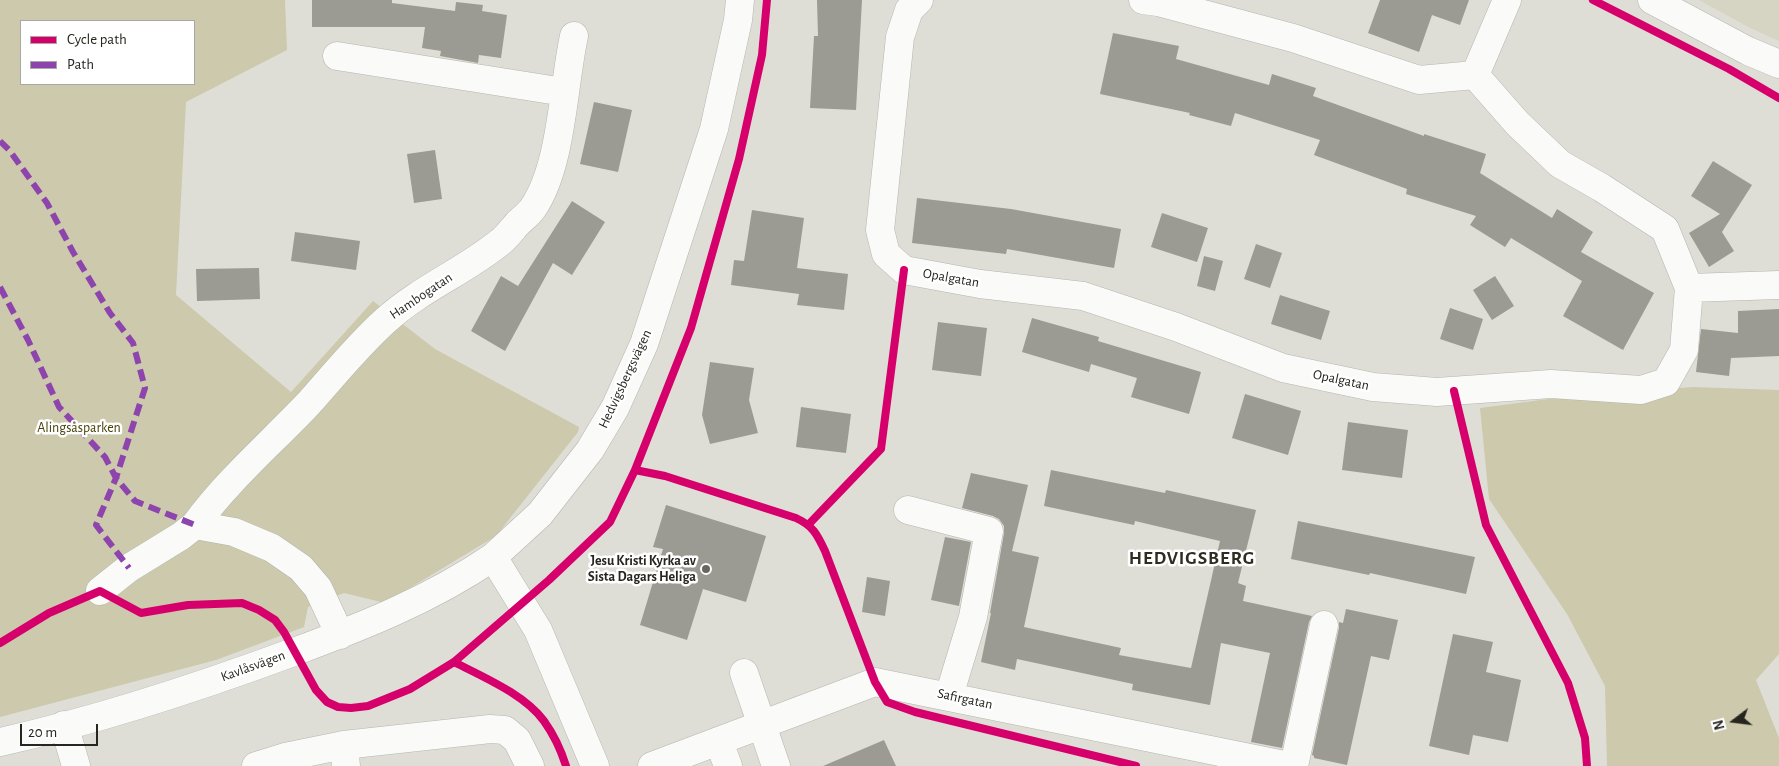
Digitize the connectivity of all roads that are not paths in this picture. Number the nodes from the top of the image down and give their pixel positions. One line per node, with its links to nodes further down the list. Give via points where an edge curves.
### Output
1 (740, 0): 15 (street, Hedvigsbergsvägen, via 714,128 644,344 590,450 540,514)
2 (919, 0): 12 (street, Opalgatan, via 909,10 900,38 880,230 886,254 904,270 980,284 1084,296 1283,368 1373,388 1437,392 1551,384 1641,390 1666,382 1684,350)
3 (1143, 0): 9 (street, via 1293,38 1419,80)
4 (1507, 0): 9 (street)
5 (1652, 0): 8 (street, via 1748,51)
6 (574, 36): 10 (street, Hambogatan)
7 (337, 56): 10 (street)
8 (1777, 59)
9 (1475, 75): 12 (street, Opalgatan, via 1517,123 1560,164 1665,229)
10 (564, 92): 14 (street, Hambogatan, via 553,161 533,208 500,242 386,319 233,479)
11 (1779, 284): 12 (street)
12 (1689, 288)
13 (908, 510): 20 (street, via 989,531 973,617)
14 (195, 525): 16 (street, Hambogatan); 18 (street, via 234,532 272,548 301,568 318,588)
15 (493, 557): 18 (street, Kavlåsvägen, via 436,593); 30 (street, via 538,630)
16 (100, 591)
17 (1324, 625): 34 (street)
18 (340, 635): 22 (street, Kavlåsvägen, via 161,698)
19 (744, 673): 21 (street)
20 (949, 696): 21 (street, Safirgatan, via 875,682); 33 (street, Safirgatan)
21 (762, 725): 24 (street, Safirgatan); 32 (street)
22 (64, 726): 23 (street, Kavlåsvägen); 27 (street)
23 (0, 742)
24 (723, 754): 31 (street, Safirgatan)
25 (345, 755): 26 (street); 29 (street, via 490,729 505,730 517,740)
26 (286, 761): 28 (street)
27 (76, 766)
28 (256, 766)
29 (530, 766)
30 (595, 766)
31 (652, 766)
32 (776, 766)
33 (1289, 766)
34 (1294, 766)

